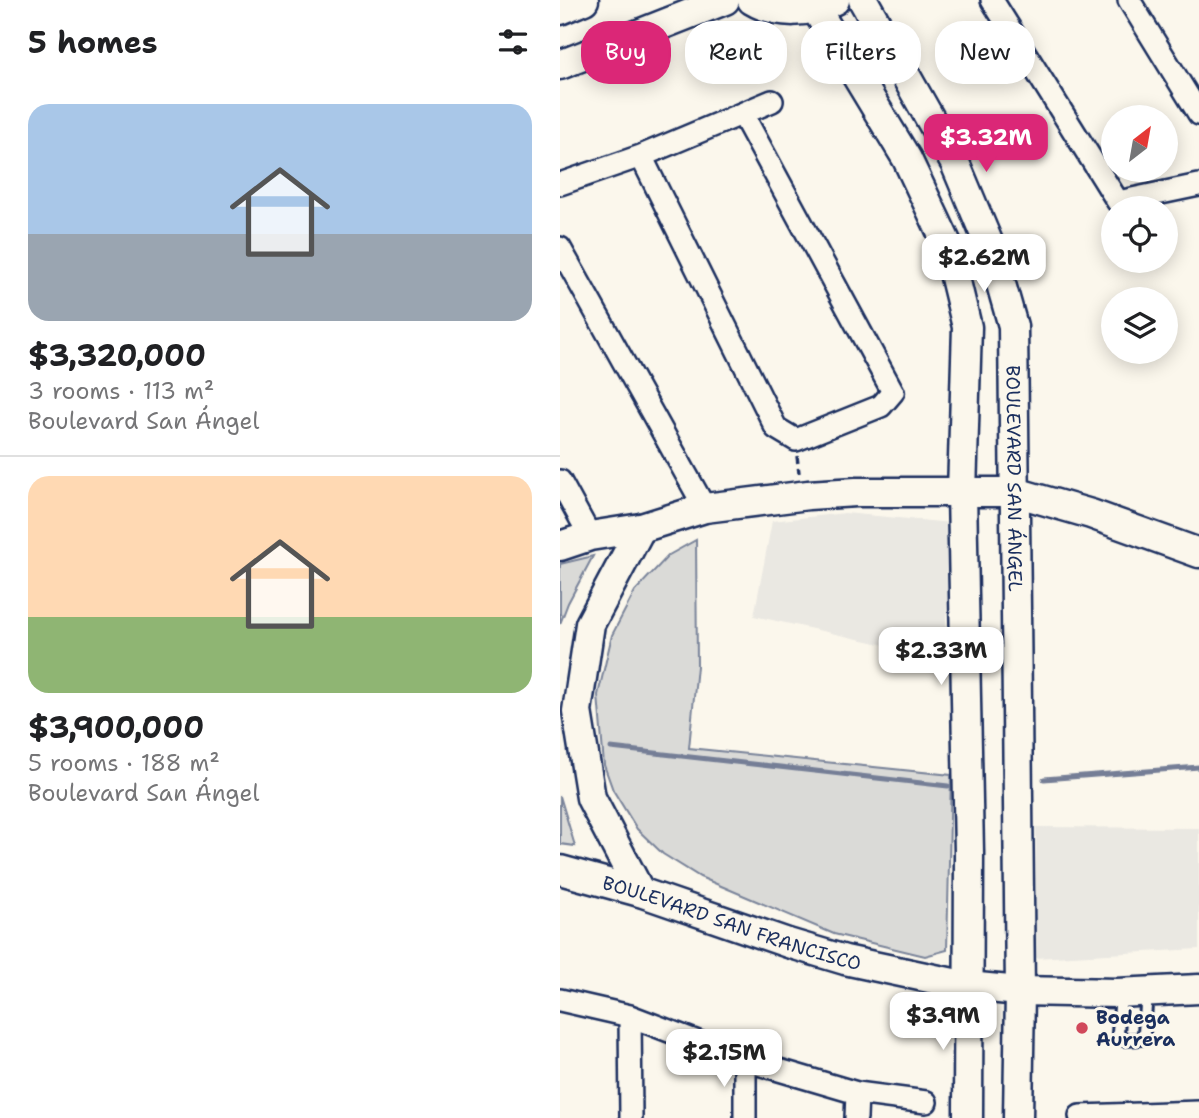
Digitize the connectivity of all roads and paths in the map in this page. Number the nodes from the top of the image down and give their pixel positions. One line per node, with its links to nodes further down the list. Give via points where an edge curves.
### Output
1 (584, 0): 8 (street)
2 (725, 0): 9 (street)
3 (752, 0): 7 (street, via 777,10)
4 (863, 0): 17 (street, BOULEVARD SAN ÁNGEL, via 955,163)
5 (992, 0): 15 (street, via 1118,202)
6 (1129, 0): 12 (street)
7 (825, 4): 18 (street, via 907,159 947,244)
8 (560, 10)
9 (560, 65)
10 (772, 101): 11 (street)
11 (743, 114): 13 (street); 19 (street, via 893,392 881,406)
12 (1199, 114)
13 (641, 156): 14 (street); 19 (street, via 776,428)
14 (560, 184)
15 (1199, 185)
16 (560, 248): 24 (street)
17 (995, 264): 18 (street); 22 (street, BOULEVARD SAN ÁNGEL, via 1013,326)
18 (955, 279): 21 (street, via 967,327)
19 (796, 440): 23 (path)
20 (560, 481): 26 (street)
21 (962, 492): 22 (street); 23 (street); 31 (street)
22 (1015, 492): 28 (street); 33 (street, BOULEVARD SAN ÁNGEL)
23 (801, 496): 24 (street)
24 (705, 508): 25 (street)
25 (641, 528): 26 (street); 30 (street, via 590,624 577,711 591,798)
26 (590, 536): 27 (street)
27 (560, 546)
28 (1199, 553)
29 (560, 870): 30 (street, BOULEVARD SAN FRANCISCO)
30 (639, 892): 31 (street, BOULEVARD SAN FRANCISCO, via 845,960)
31 (967, 986): 33 (street, BOULEVARD SAN FRANCISCO); 45 (street)
32 (1199, 989): 33 (street, BOULEVARD SAN FRANCISCO)
33 (1020, 990): 46 (street, BOULEVARD SAN ÁNGEL)
34 (560, 1000): 35 (street)
35 (630, 1016): 36 (street); 42 (street)
36 (745, 1060): 37 (street); 43 (street)
37 (857, 1093): 38 (street); 44 (street)
38 (926, 1102)
39 (1199, 1112): 41 (street)
40 (1080, 1116): 41 (street)
41 (1132, 1117)
42 (631, 1118)
43 (745, 1118)
44 (856, 1118)
45 (968, 1118)
46 (1018, 1118)

